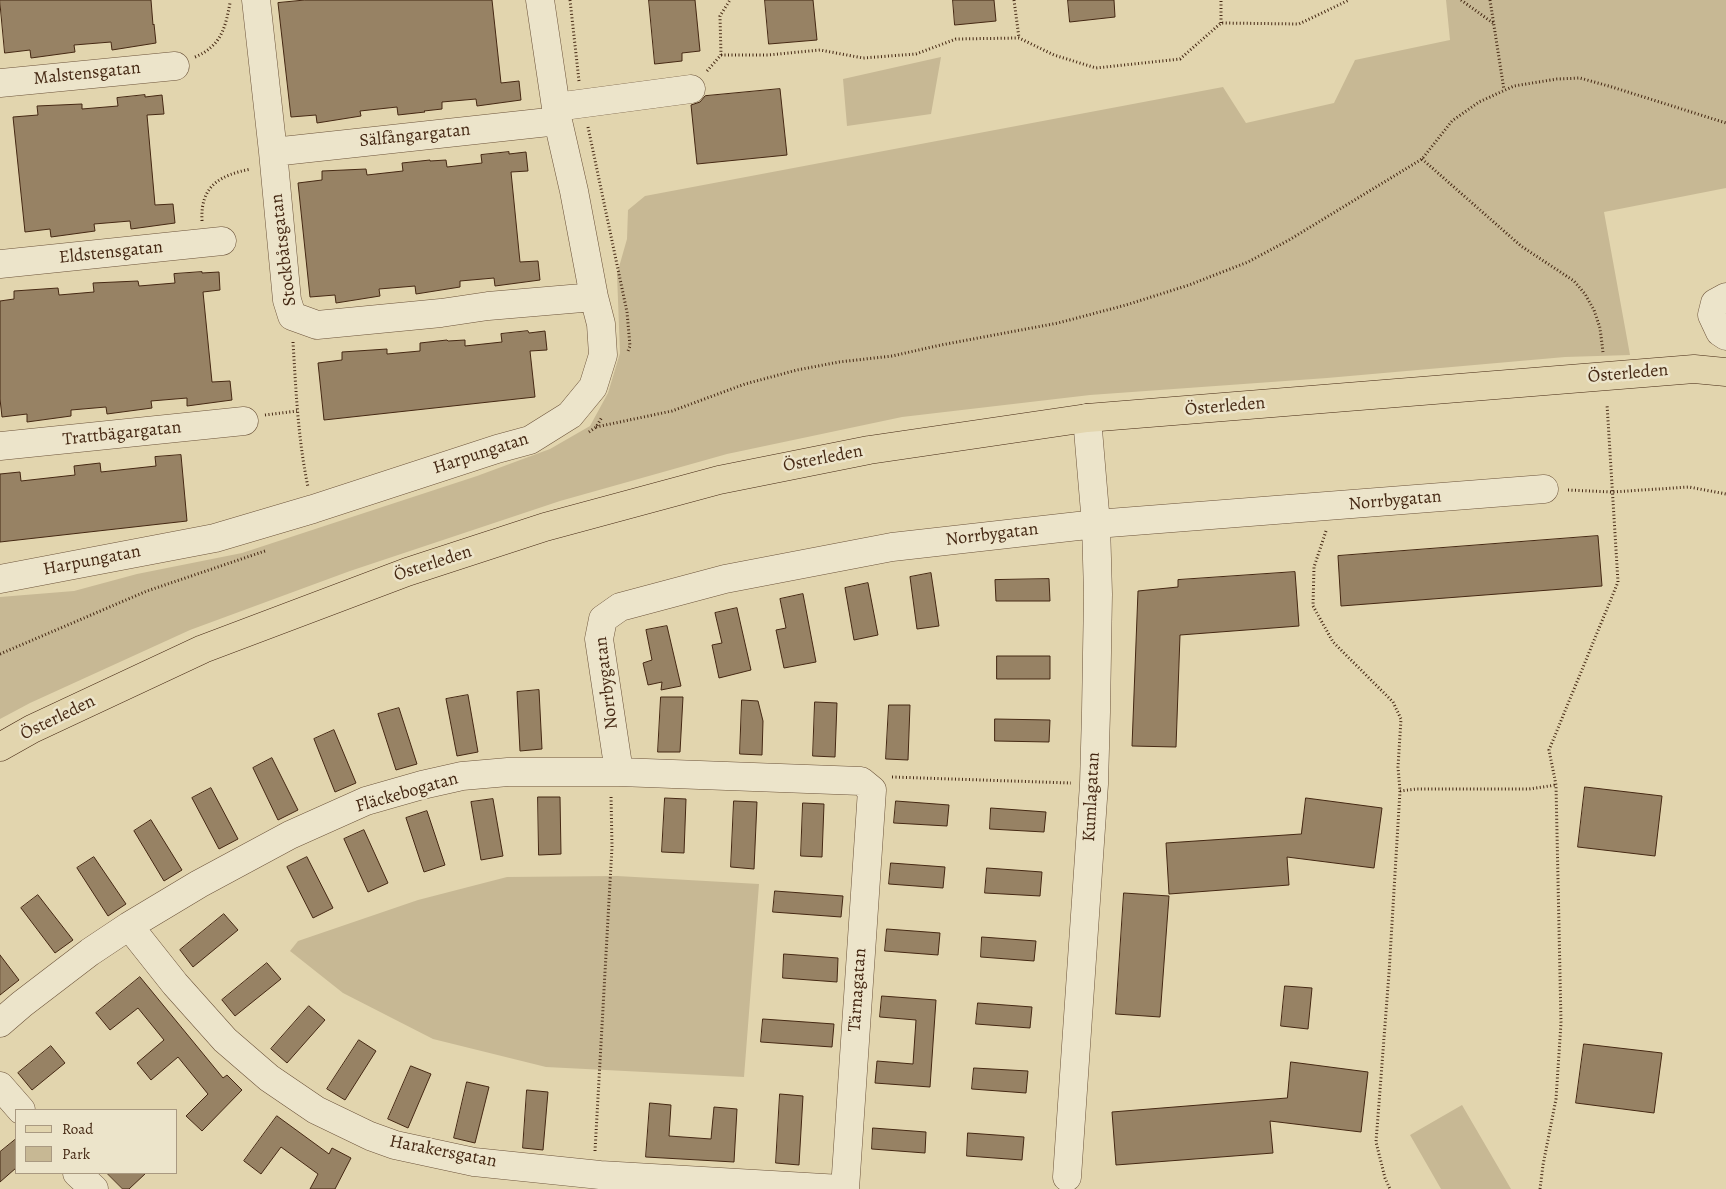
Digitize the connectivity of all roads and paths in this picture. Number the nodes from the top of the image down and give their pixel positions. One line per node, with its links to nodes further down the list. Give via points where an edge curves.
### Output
1 (231, 0): 13 (path, via 220,39 208,52 193,58 175,58)
2 (256, 0): 19 (street, Stockbåtsgatan)
3 (540, 0): 17 (street, Harpungatan)
4 (730, 0): 12 (path, via 720,16 721,55 768,56 820,50 863,58 916,54 956,39)
5 (1014, 0): 12 (path)
6 (1221, 0): 10 (path)
7 (1349, 0): 10 (path, via 1299,24)
8 (1462, 0): 11 (path)
9 (1490, 0): 11 (path)
10 (1221, 23): 12 (path, via 1180,59 1096,68)
11 (1493, 23): 16 (path)
12 (1019, 38)
13 (175, 66): 14 (street, Malstensgatan)
14 (0, 83)
15 (691, 90): 17 (street, Sälfångargatan)
16 (1504, 90): 18 (path, via 1535,82 1580,78); 20 (path, via 1452,121)
17 (557, 114): 19 (street, Sälfångargatan); 23 (street, Harpungatan)
18 (1726, 124)
19 (273, 152): 21 (path, via 266,166 231,173 212,186 202,215); 25 (street, Stockbåtsgatan, via 287,300)
20 (1422, 159): 27 (path, via 1521,246 1574,282 1594,310); 34 (path, via 1290,240 1248,262 1188,285 1058,323 892,356 797,370 744,384 672,411 596,427)
21 (213, 242): 22 (street, Eldstensgatan)
22 (0, 264)
23 (594, 297): 25 (street, Stockbåtsgatan, via 317,325); 40 (street, Harpungatan, via 602,324 603,355 593,387 570,415 530,440)
24 (1726, 297): 26 (street, via 1715,303 1712,315 1720,332)
25 (292, 316): 40 (path, via 302,458)
26 (1726, 336)
27 (1603, 352)
28 (1726, 358): 29 (main road, Österleden)
29 (1694, 369): 30 (main road, Österleden); 32 (main road, Österleden)
30 (1726, 372)
31 (1607, 404): 37 (path)
32 (1087, 418): 41 (street, Kumlagatan); 45 (main road, Österleden, via 869,450 719,480 545,527 407,572 202,649)
33 (244, 422): 35 (street, Trattbägargatan)
34 (581, 438)
35 (0, 446)
36 (1544, 489): 37 (path); 39 (street, Norrbygatan)
37 (1612, 492): 38 (path, via 1689,487); 48 (path, via 1618,582 1549,750)
38 (1726, 494)
39 (1328, 506): 41 (street, Norrbygatan); 50 (path, via 1330,520 1314,567 1313,606 1333,642 1393,702 1401,719)
40 (313, 508): 43 (street, Harpungatan, via 215,538)
41 (1096, 524): 46 (street, Norrbygatan, via 892,547 725,579 620,607 603,619 599,639); 47 (street, Kumlagatan, via 1098,594)
42 (268, 550): 44 (path, via 147,591)
43 (0, 579)
44 (0, 654)
45 (0, 747)
46 (619, 772): 49 (street, Fläckebogatan, via 860,781); 51 (street, Fläckebogatan, via 508,772 462,776 366,801 290,835); 57 (path, via 611,786 612,847 594,1161)
47 (1094, 784): 49 (path, via 886,777); 56 (street, Kumlagatan)
48 (1556, 785): 50 (path, via 1529,789); 62 (path, via 1561,1023 1556,1099)
49 (872, 790): 60 (street, Tärnagatan)
50 (1400, 791): 61 (path, via 1376,1142)
51 (129, 926): 52 (street, Fläckebogatan, via 90,952); 57 (street, Harakersgatan, via 224,1040 269,1078 316,1110 395,1145 474,1162)
52 (0, 1023)
53 (0, 1086): 54 (street)
54 (20, 1109)
55 (78, 1174): 58 (street)
56 (1067, 1177)
57 (599, 1182): 59 (street, Harakersgatan)
58 (94, 1189)
59 (841, 1189)
60 (845, 1189)
61 (1390, 1189)
62 (1540, 1189)

